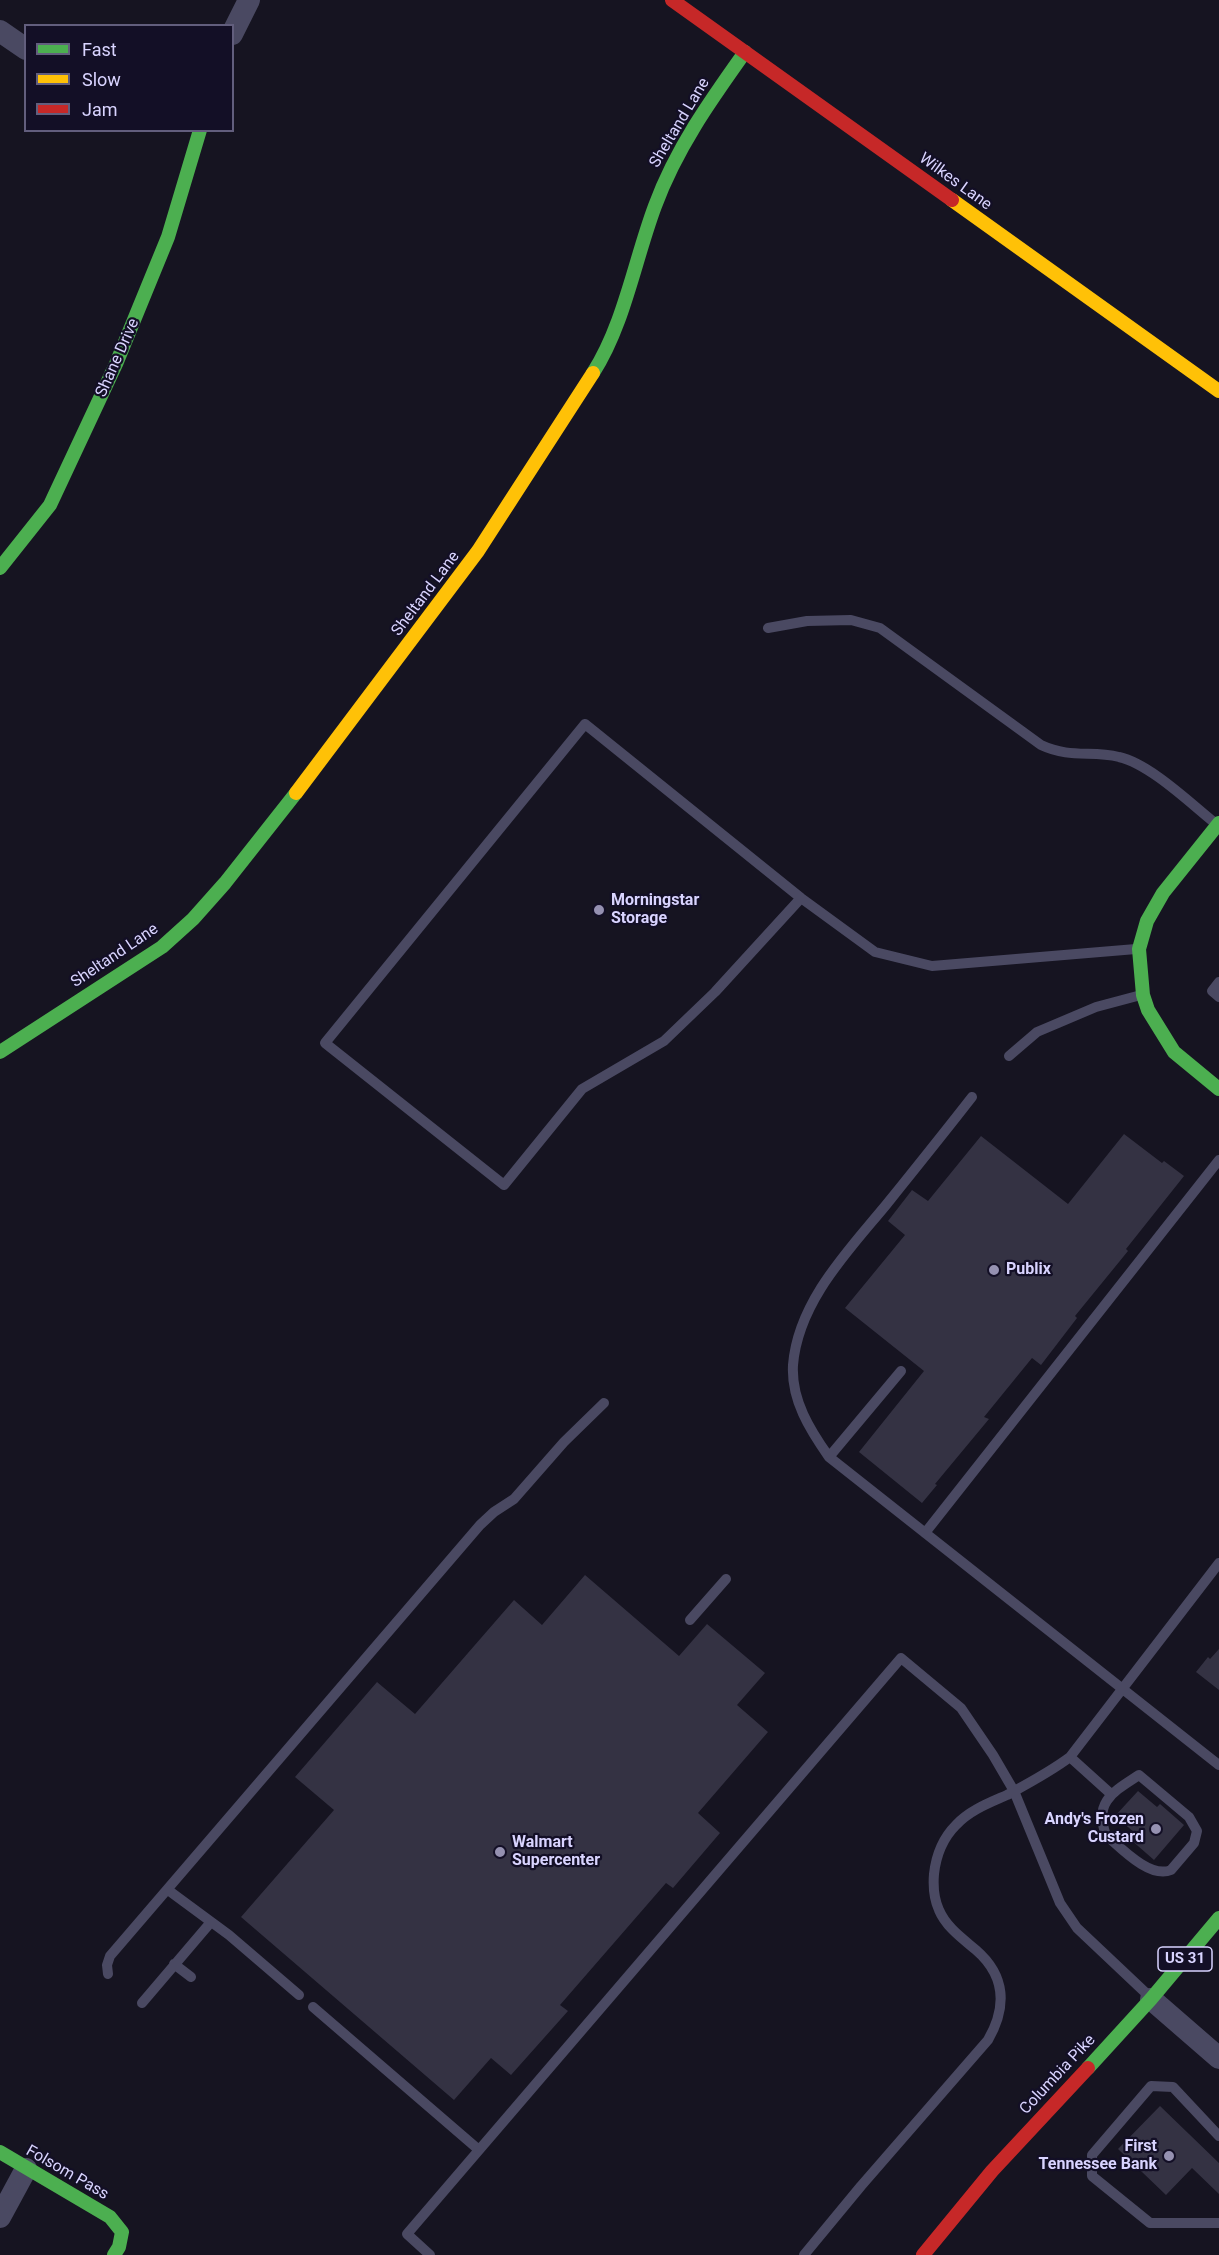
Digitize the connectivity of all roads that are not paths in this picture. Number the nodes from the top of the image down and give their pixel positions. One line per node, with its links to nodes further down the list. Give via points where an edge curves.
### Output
1 (249, 0): 3 (street)
2 (672, 0): 6 (street, Wilkes Lane)
3 (234, 30)
4 (0, 31): 5 (street)
5 (24, 48)
6 (745, 52): 8 (street, Wilkes Lane); 17 (street, Sheltand Lane, via 701,114 663,184 615,331 599,363 478,551 425,624 257,845 193,918 162,947)
7 (199, 132): 9 (street, Shane Drive, via 168,237 116,364 50,505)
8 (1219, 391)
9 (2, 560)
10 (768, 628): 11 (lane, via 807,621 851,620 880,628 1041,745 1057,753 1118,757 1134,762)
11 (1218, 824): 13 (street, via 1163,893 1147,921)
12 (801, 898): 12 (lane, via 585,724 325,1044 504,1185 582,1089 664,1041 715,993); 13 (lane, via 875,952 932,966)
13 (1139, 949): 15 (street)
14 (1219, 982): 16 (lane, via 1212,991)
15 (1143, 994): 18 (lane, via 1096,1007 1037,1032); 19 (street, via 1148,1010 1174,1052)
16 (1219, 997)
17 (0, 1052)
18 (1009, 1056)
19 (1219, 1089)
20 (972, 1097): 24 (lane, via 828,1276 804,1322 793,1367 796,1389 801,1412)
21 (1219, 1160): 25 (lane)
22 (901, 1371): 24 (lane)
23 (604, 1403): 34 (lane, via 514,1499 480,1525)
24 (829, 1457): 25 (lane)
25 (925, 1533): 29 (lane)
26 (1219, 1563): 29 (lane)
27 (726, 1579): 28 (lane)
28 (690, 1620)
29 (1122, 1688): 30 (lane); 31 (lane)
30 (1070, 1757): 32 (lane); 33 (lane)
31 (1219, 1765)
32 (1014, 1791): 41 (lane, via 1060,1903 1077,1928); 46 (lane, via 961,1708 902,1658); 53 (lane, via 969,1813 956,1825 938,1855 934,1883 939,1912 992,1965 1002,1998 996,2027)
33 (1112, 1794): 33 (lane, via 1103,1804 1106,1835 1153,1871 1171,1870 1197,1837 1195,1824 1139,1775)
34 (168, 1890): 36 (lane); 38 (lane, via 110,1956)
35 (1219, 1918): 41 (street, Columbia Pike / US 31)
36 (211, 1922): 37 (lane); 40 (lane)
37 (174, 1964): 39 (lane); 42 (lane)
38 (108, 1974)
39 (191, 1977)
40 (299, 1995)
41 (1151, 1999): 44 (street); 54 (street, Columbia Pike / US 31, via 992,2171)
42 (142, 2003)
43 (314, 2007): 46 (lane)
44 (1219, 2058)
45 (1219, 2136): 50 (lane, via 1173,2087 1151,2086 1092,2155 1092,2176 1150,2223)
46 (479, 2150): 52 (lane, via 407,2234)
47 (0, 2152): 48 (street, Folsom Pass)
48 (26, 2169): 49 (street); 51 (street, Folsom Pass, via 110,2217 122,2232)
49 (0, 2217)
50 (1219, 2223)
51 (114, 2255)
52 (430, 2255)
53 (804, 2255)
54 (923, 2255)

